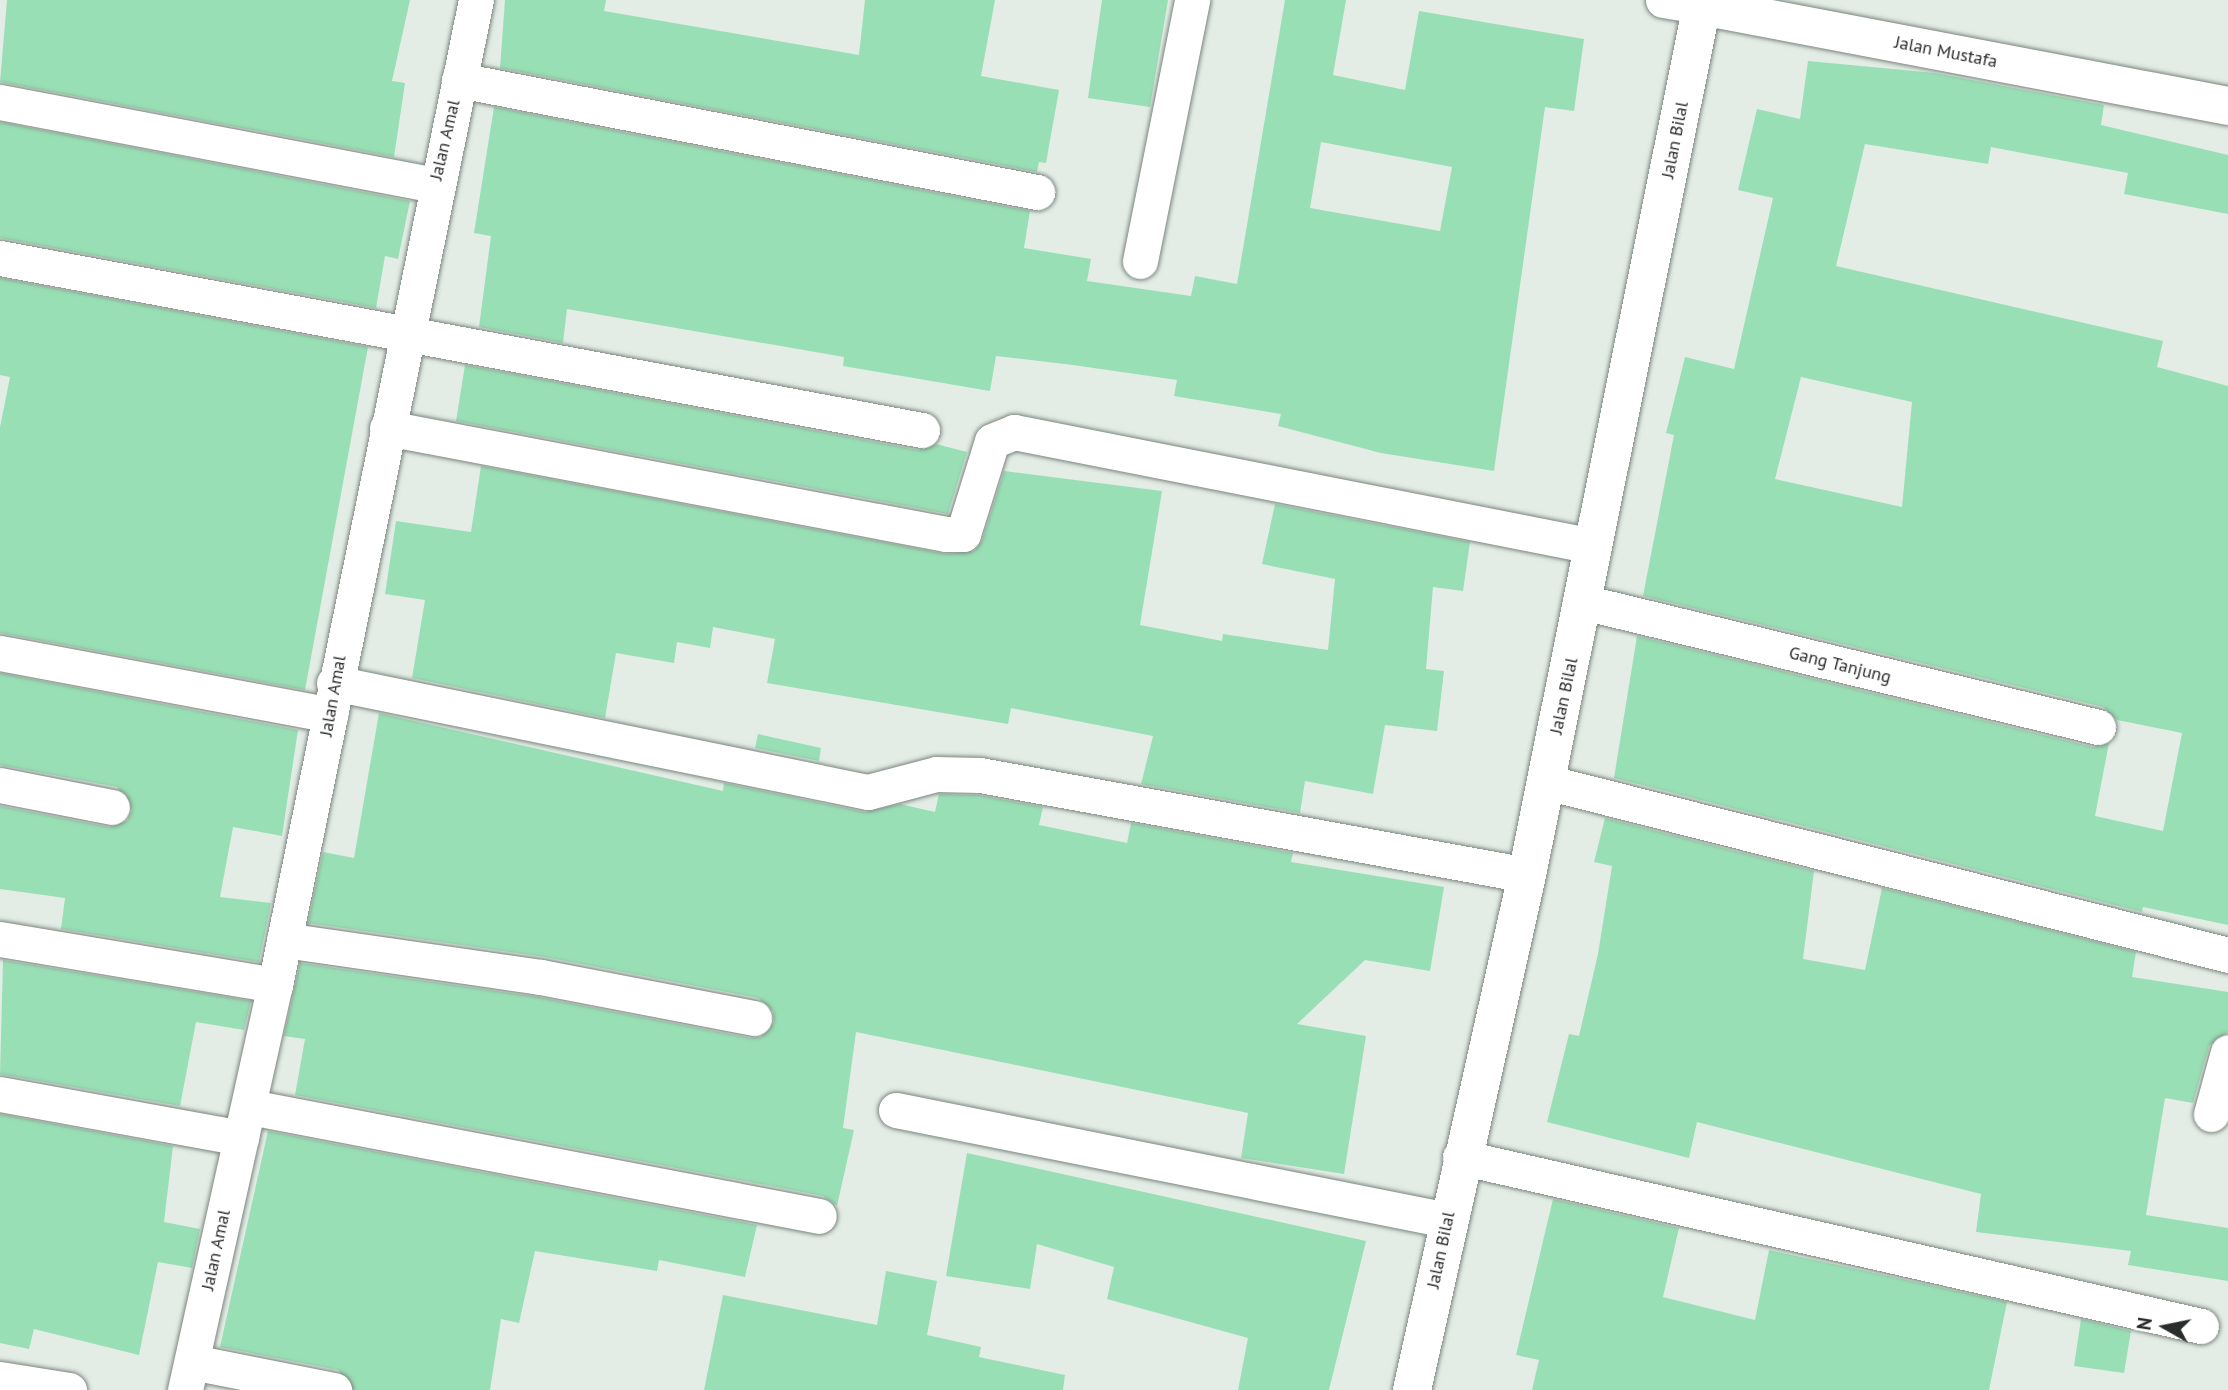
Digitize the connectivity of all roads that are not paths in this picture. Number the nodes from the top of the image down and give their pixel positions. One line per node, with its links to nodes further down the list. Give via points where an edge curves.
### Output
1 (476, 0): 5 (street, Jalan Amal)
2 (1192, 0): 11 (street)
3 (1663, 0): 4 (street, Jalan Mustafa)
4 (1702, 3): 7 (main road, Jalan Mustafa); 15 (main road, Jalan Bilal)
5 (459, 80): 8 (street, Jalan Amal); 9 (street)
6 (0, 102): 8 (street)
7 (2228, 106)
8 (435, 185): 12 (street, Jalan Amal)
9 (1037, 192)
10 (0, 258): 12 (street)
11 (1140, 261)
12 (405, 337): 13 (street, Jalan Amal); 14 (street)
13 (387, 428): 15 (street, via 946,534 963,534 992,441 1014,432); 18 (street, Jalan Amal)
14 (922, 430)
15 (1593, 547): 16 (main road, Jalan Bilal)
16 (1583, 603): 19 (street, Gang Tanjung); 20 (main road, Jalan Bilal)
17 (0, 653): 18 (street)
18 (332, 699): 23 (street, via 868,792 936,774 980,775); 25 (street, Jalan Amal)
19 (2098, 727)
20 (1546, 782): 23 (main road, Jalan Bilal); 26 (street)
21 (0, 785): 22 (street)
22 (113, 807)
23 (1527, 875): 34 (main road, Jalan Bilal)
24 (0, 939): 27 (street)
25 (284, 940): 27 (street, Jalan Amal); 28 (street, via 541,977)
26 (2228, 955)
27 (275, 985): 33 (street, Jalan Amal)
28 (754, 1018)
29 (2228, 1052): 32 (street)
30 (0, 1094): 33 (street)
31 (896, 1110): 36 (street)
32 (2211, 1114)
33 (245, 1123): 35 (street); 38 (street, Jalan Amal)
34 (1460, 1157): 36 (main road, Jalan Bilal); 37 (street)
35 (819, 1216)
36 (1447, 1220): 42 (main road, Jalan Bilal)
37 (2201, 1326)
38 (189, 1376): 41 (street)
39 (0, 1379): 40 (street)
40 (69, 1390)
41 (334, 1390)
42 (1412, 1390)

